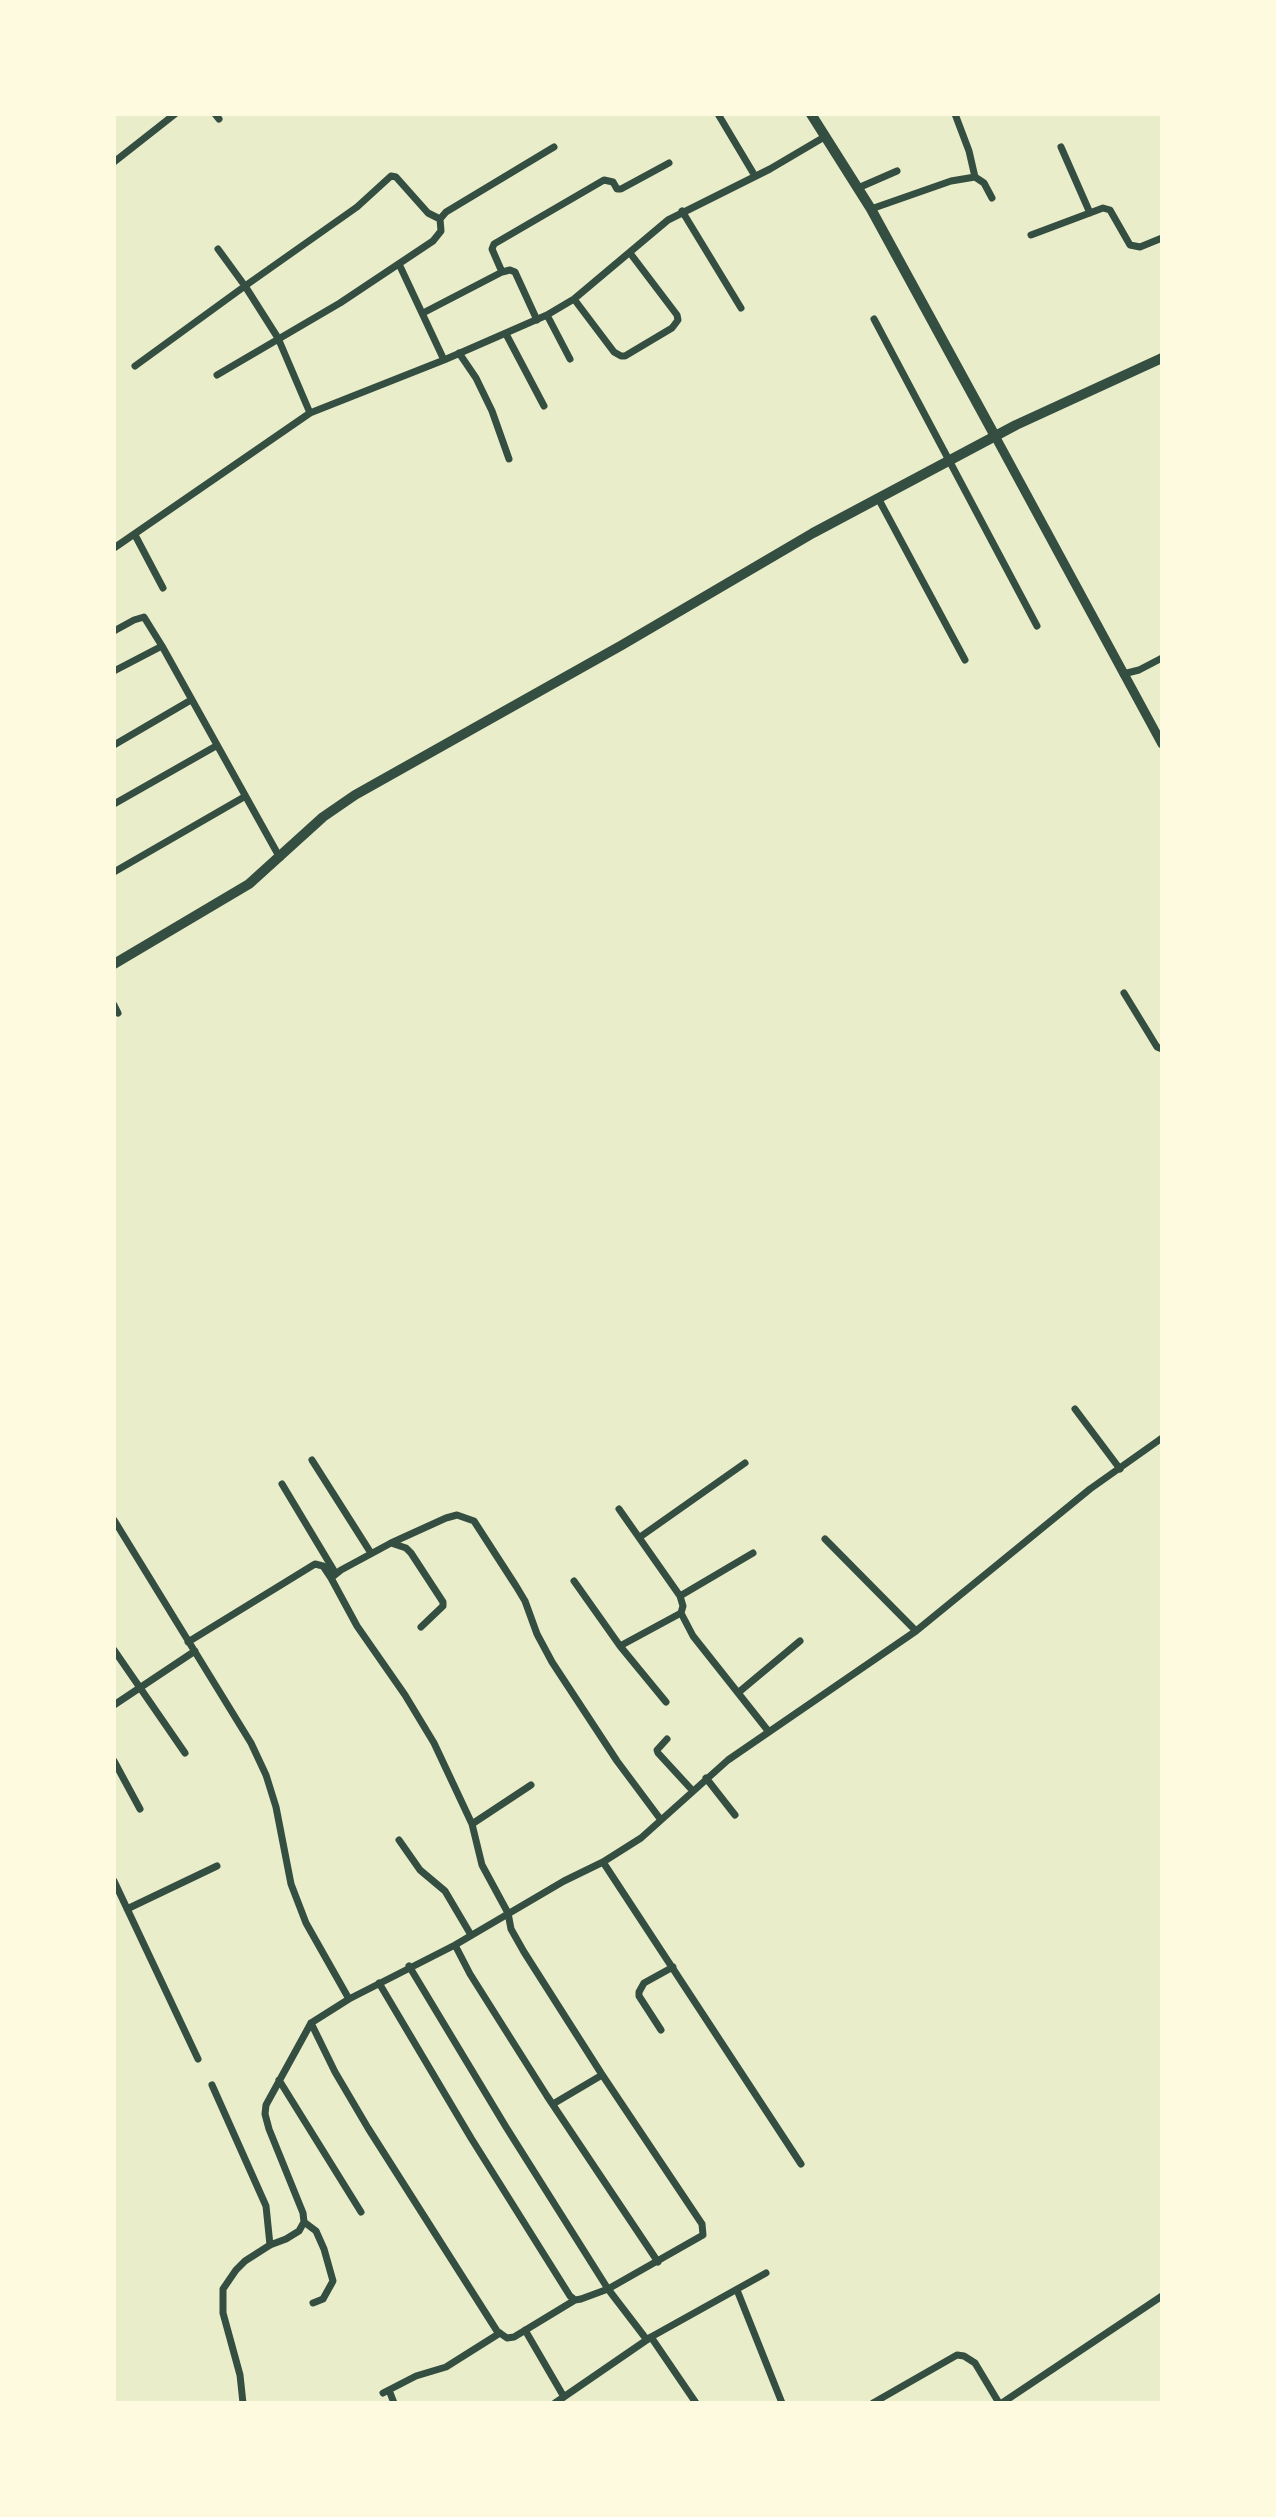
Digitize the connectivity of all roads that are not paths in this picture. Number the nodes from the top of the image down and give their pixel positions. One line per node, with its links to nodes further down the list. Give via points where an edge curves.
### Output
1 (175, 114): 8 (street)
2 (718, 114): 11 (street)
3 (811, 114): 5 (main road)
4 (955, 114): 12 (street)
5 (826, 136): 11 (street); 13 (main road)
6 (554, 147): 18 (street)
7 (1061, 147): 17 (street)
8 (114, 162)
9 (669, 163): 24 (street, via 626,188 617,189 604,180 494,244)
10 (897, 171): 13 (street)
11 (755, 176): 16 (street)
12 (975, 177): 14 (street); 15 (street)
13 (858, 188): 15 (main road)
14 (992, 198)
15 (871, 209): 42 (main road)
16 (682, 211): 22 (street); 27 (street)
17 (1090, 213): 19 (street); 20 (street, via 1110,210 1126,240 1135,247)
18 (440, 219): 23 (street, via 442,231 437,238); 25 (street, via 423,209 393,176 357,207)
19 (1031, 235)
20 (1162, 238)
21 (218, 249): 25 (street)
22 (630, 253): 26 (street); 26 (street, via 677,315 672,328 621,356)
23 (399, 264): 28 (street); 33 (street)
24 (502, 272): 28 (street); 31 (street, via 515,272)
25 (244, 286): 33 (street); 38 (street)
26 (574, 299): 29 (street)
27 (741, 309)
28 (424, 313): 37 (street)
29 (547, 315): 31 (street); 36 (street)
30 (874, 319): 44 (street)
31 (537, 320): 32 (street)
32 (506, 334): 34 (street); 40 (street)
33 (278, 338): 39 (street); 41 (street)
34 (459, 354): 37 (street); 43 (street, via 492,411)
35 (1162, 358): 42 (highway)
36 (570, 359)
37 (444, 360): 41 (street)
38 (135, 366)
39 (217, 375)
40 (544, 407)
41 (310, 413): 46 (street)
42 (995, 436): 44 (highway); 55 (street)
43 (509, 459)
44 (950, 461): 45 (highway); 49 (street)
45 (878, 498): 53 (street); 62 (highway, via 355,795 323,817)
46 (135, 534): 47 (street); 48 (street)
47 (114, 548)
48 (163, 588)
49 (1037, 626)
50 (114, 631): 51 (street, via 144,618)
51 (162, 646): 54 (street); 56 (street)
52 (1162, 658): 55 (street)
53 (965, 660)
54 (114, 671)
55 (1124, 676): 57 (street)
56 (191, 700): 58 (street); 59 (street)
57 (1162, 744)
58 (114, 745)
59 (216, 746): 60 (street); 61 (street)
60 (244, 797): 62 (street); 63 (street)
61 (114, 804)
62 (280, 858): 64 (highway, via 249,884)
63 (114, 872)
64 (114, 964)
65 (1124, 993): 66 (street)
66 (1162, 1049)
67 (1075, 1409): 71 (street)
68 (1162, 1438): 71 (street)
69 (312, 1460): 78 (street)
70 (745, 1463): 75 (street)
71 (1120, 1469): 85 (street)
72 (282, 1484): 80 (street)
73 (619, 1509): 75 (street)
74 (114, 1520): 87 (street)
75 (640, 1537): 82 (street)
76 (825, 1539): 85 (street)
77 (391, 1543): 78 (street); 84 (street, via 411,1553 443,1602); 104 (street, via 457,1515 474,1521 525,1601 552,1662 617,1761)
78 (371, 1553): 80 (street)
79 (753, 1553): 82 (street)
80 (334, 1576): 87 (street, via 315,1564); 105 (street, via 357,1626 434,1743)
81 (573, 1581): 88 (street)
82 (680, 1596): 83 (street)
83 (681, 1613): 88 (street); 92 (street, via 693,1636)
84 (421, 1627)
85 (916, 1631): 95 (street)
86 (800, 1641): 92 (street)
87 (188, 1642): 90 (street)
88 (621, 1646): 93 (street)
89 (114, 1650): 91 (street)
90 (195, 1651): 91 (street); 117 (street, via 266,1775 291,1884 306,1923)
91 (141, 1687): 94 (street); 97 (street)
92 (739, 1692): 95 (street)
93 (666, 1702)
94 (114, 1705)
95 (769, 1732): 99 (street)
96 (667, 1739): 101 (street, via 658,1753)
97 (185, 1753)
98 (114, 1760): 102 (street)
99 (706, 1778): 101 (street); 103 (street)
100 (531, 1785): 105 (street)
101 (692, 1790): 104 (street)
102 (140, 1809)
103 (735, 1815)
104 (662, 1819): 107 (street)
105 (472, 1824): 111 (street, via 482,1865)
106 (399, 1840): 112 (street, via 420,1870 444,1891)
107 (603, 1862): 111 (street); 115 (street)
108 (217, 1866): 110 (street)
109 (114, 1881): 110 (street)
110 (127, 1909): 120 (street)
111 (508, 1913): 112 (street); 121 (street, via 524,1952)
112 (471, 1935): 113 (street)
113 (455, 1945): 114 (street); 124 (street)
114 (409, 1966): 116 (street); 131 (street)
115 (673, 1967): 119 (street, via 644,1983 639,1992); 125 (street)
116 (379, 1983): 117 (street); 134 (street, via 478,2150)
117 (349, 1999): 118 (street)
118 (311, 2023): 122 (street); 137 (street, via 368,2128)
119 (661, 2030)
120 (198, 2059)
121 (600, 2072): 124 (street); 129 (street, via 704,2229 703,2235)
122 (279, 2080): 126 (street); 127 (street, via 265,2114)
123 (212, 2085): 128 (street, via 266,2206)
124 (551, 2100): 129 (street)
125 (801, 2164)
126 (361, 2212)
127 (304, 2222): 128 (street, via 299,2231); 135 (street, via 316,2231 333,2281 323,2299)
128 (270, 2245): 141 (street, via 245,2261 223,2290 223,2313)
129 (658, 2262): 131 (street)
130 (766, 2273): 132 (street)
131 (608, 2289): 134 (street); 138 (street)
132 (737, 2290): 138 (street); 140 (street)
133 (1162, 2296): 146 (street)
134 (575, 2300): 136 (street)
135 (313, 2303)
136 (525, 2330): 137 (street, via 507,2338); 139 (street)
137 (500, 2333): 142 (street, via 446,2367 386,2391)
138 (649, 2338): 139 (street); 144 (street)
139 (564, 2397): 143 (street)
140 (781, 2402)
141 (243, 2403)
142 (394, 2403)
143 (555, 2403)
144 (696, 2403)
145 (873, 2403): 146 (street, via 957,2355 975,2363)
146 (1001, 2403)

